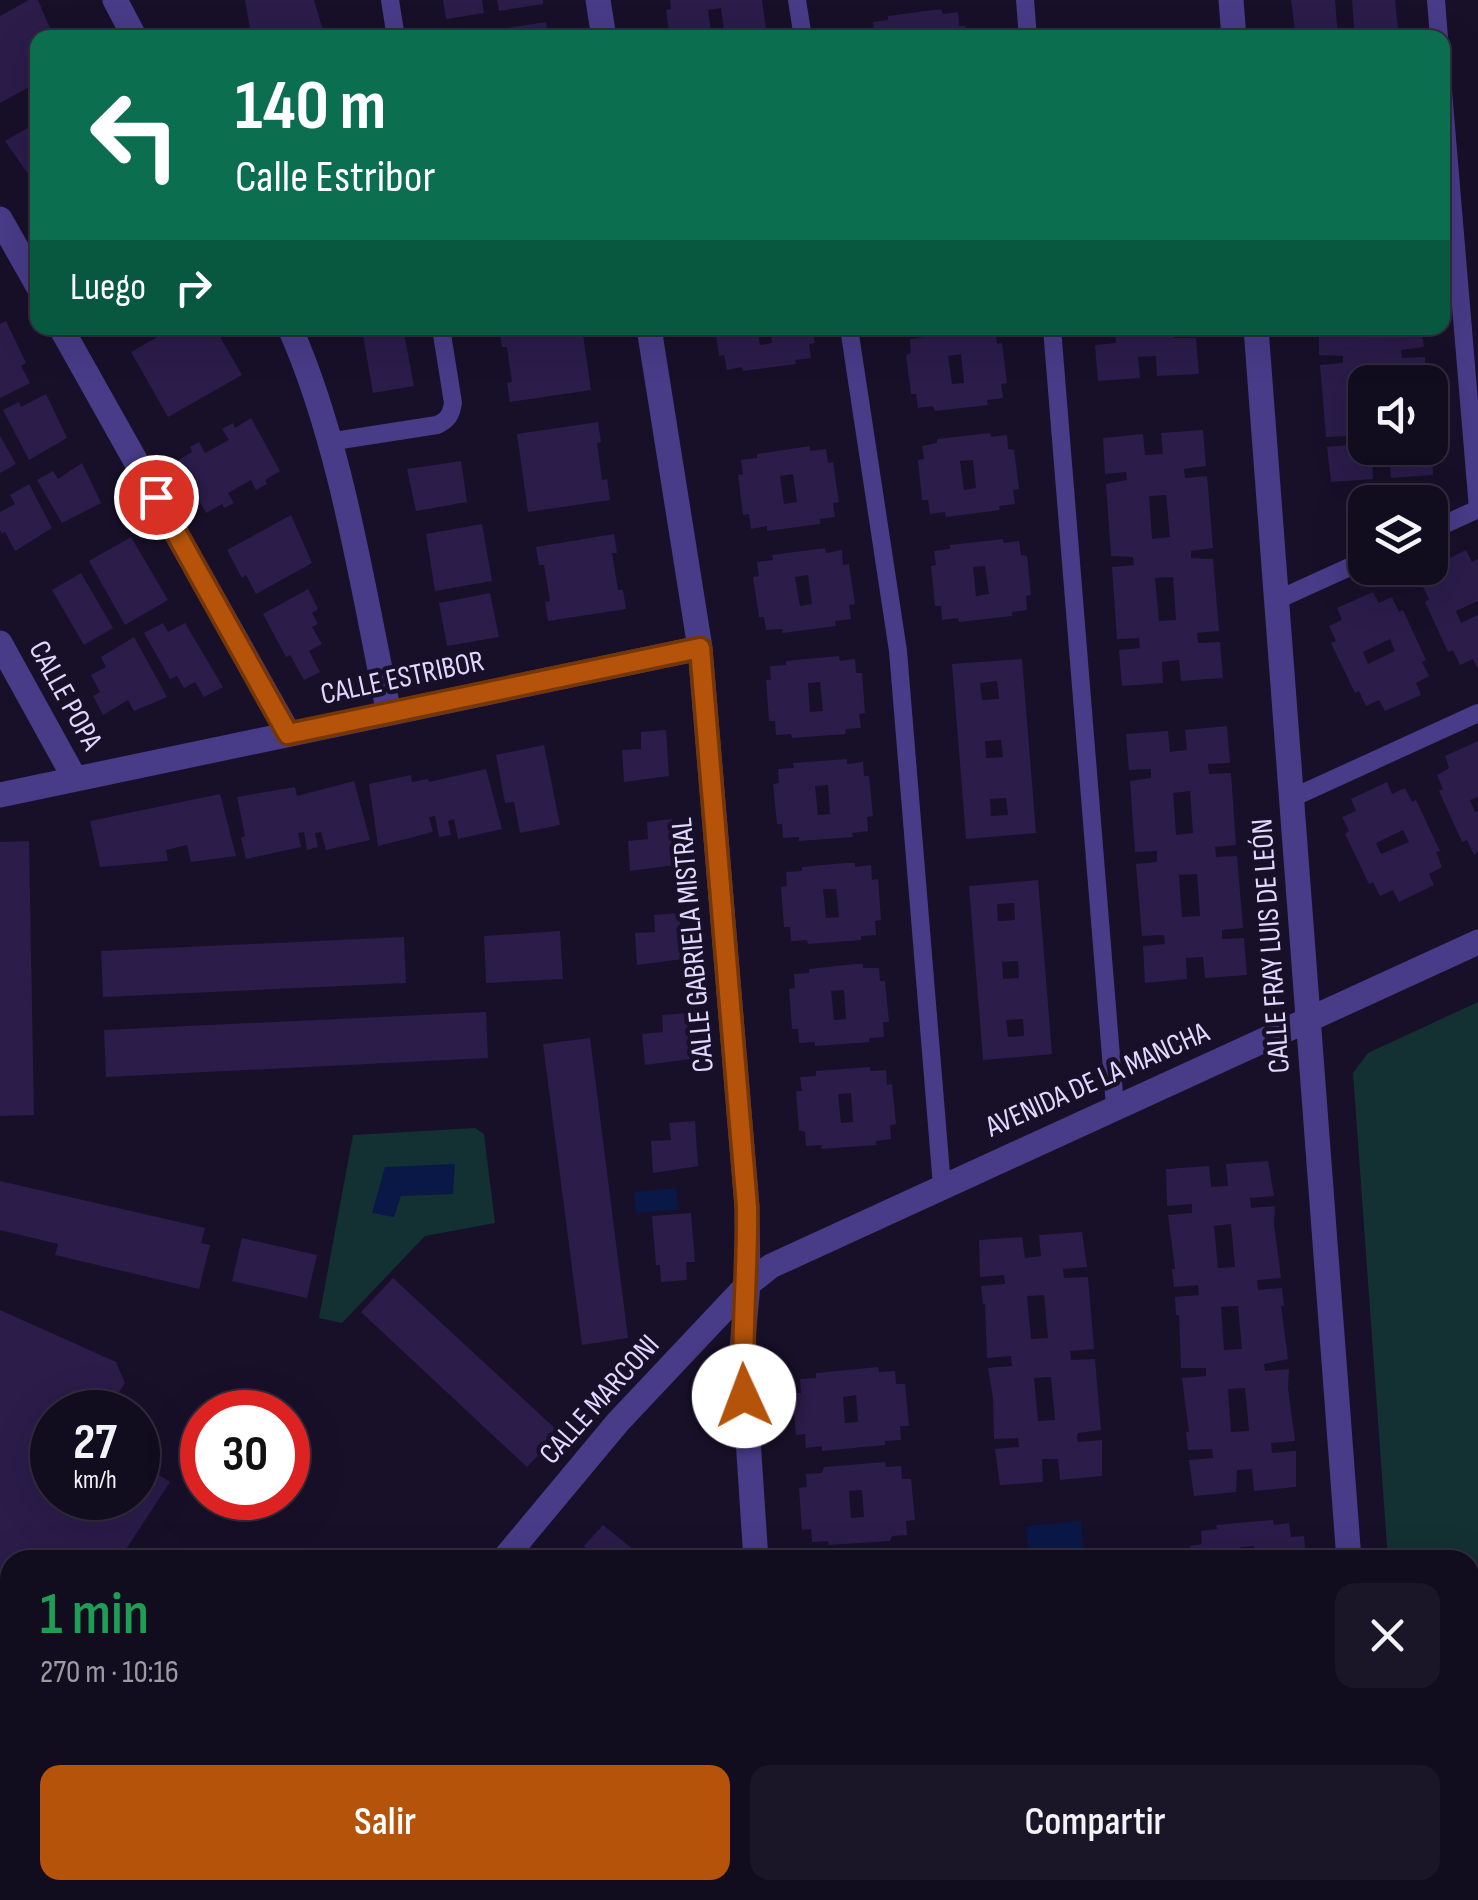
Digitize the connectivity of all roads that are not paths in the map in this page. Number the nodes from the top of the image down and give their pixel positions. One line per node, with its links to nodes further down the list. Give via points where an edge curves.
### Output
1 (114, 0): 8 (street)
2 (390, 0): 9 (lane)
3 (598, 0): 10 (street)
4 (797, 0): 11 (lane)
5 (1025, 0): 12 (lane)
6 (1231, 0): 13 (street)
7 (1436, 0): 14 (lane)
8 (131, 30)
9 (395, 30)
10 (603, 30)
11 (802, 30)
12 (1027, 30)
13 (1233, 30)
14 (1438, 30)
15 (0, 219): 17 (street)
16 (1450, 222): 26 (lane)
17 (30, 272)
18 (65, 335): 34 (street)
19 (293, 335): 25 (street)
20 (442, 335): 25 (lane, via 452,403 446,420)
21 (651, 335): 31 (street, CALLE GABRIELA MISTRAL)
22 (851, 335): 41 (lane, via 898,651)
23 (1053, 335): 40 (lane)
24 (1257, 335): 29 (street, CALLE FRAY LUIS DE LEÓN)
25 (328, 442): 32 (street)
26 (1478, 509): 27 (lane)
27 (1448, 522)
28 (1348, 568): 29 (lane)
29 (1277, 600): 37 (street, CALLE FRAY LUIS DE LEÓN)
30 (0, 643): 35 (street, CALLE POPA)
31 (700, 648): 32 (street, CALLE ESTRIBOR); 42 (street, CALLE GABRIELA MISTRAL, via 745,1177)
32 (389, 713): 34 (street, CALLE ESTRIBOR)
33 (1478, 713): 37 (lane)
34 (288, 734): 35 (street, CALLE ESTRIBOR)
35 (75, 779): 36 (street, CALLE ESTRIBOR)
36 (0, 794)
37 (1292, 798): 39 (street, CALLE FRAY LUIS DE LEÓN)
38 (1478, 942): 39 (street, AVENIDA DE LA MANCHA)
39 (1310, 1019): 40 (street, AVENIDA DE LA MANCHA); 45 (street, CALLE FRAY LUIS DE LEÓN)
40 (1115, 1106): 41 (street, AVENIDA DE LA MANCHA)
41 (942, 1186): 42 (street, AVENIDA DE LA MANCHA, via 795,1252)
42 (748, 1284): 43 (street, CALLE MARCONI, via 618,1422); 44 (street, CALLE GABRIELA MISTRAL, via 742,1349)
43 (511, 1550)
44 (755, 1550)
45 (1347, 1550)

